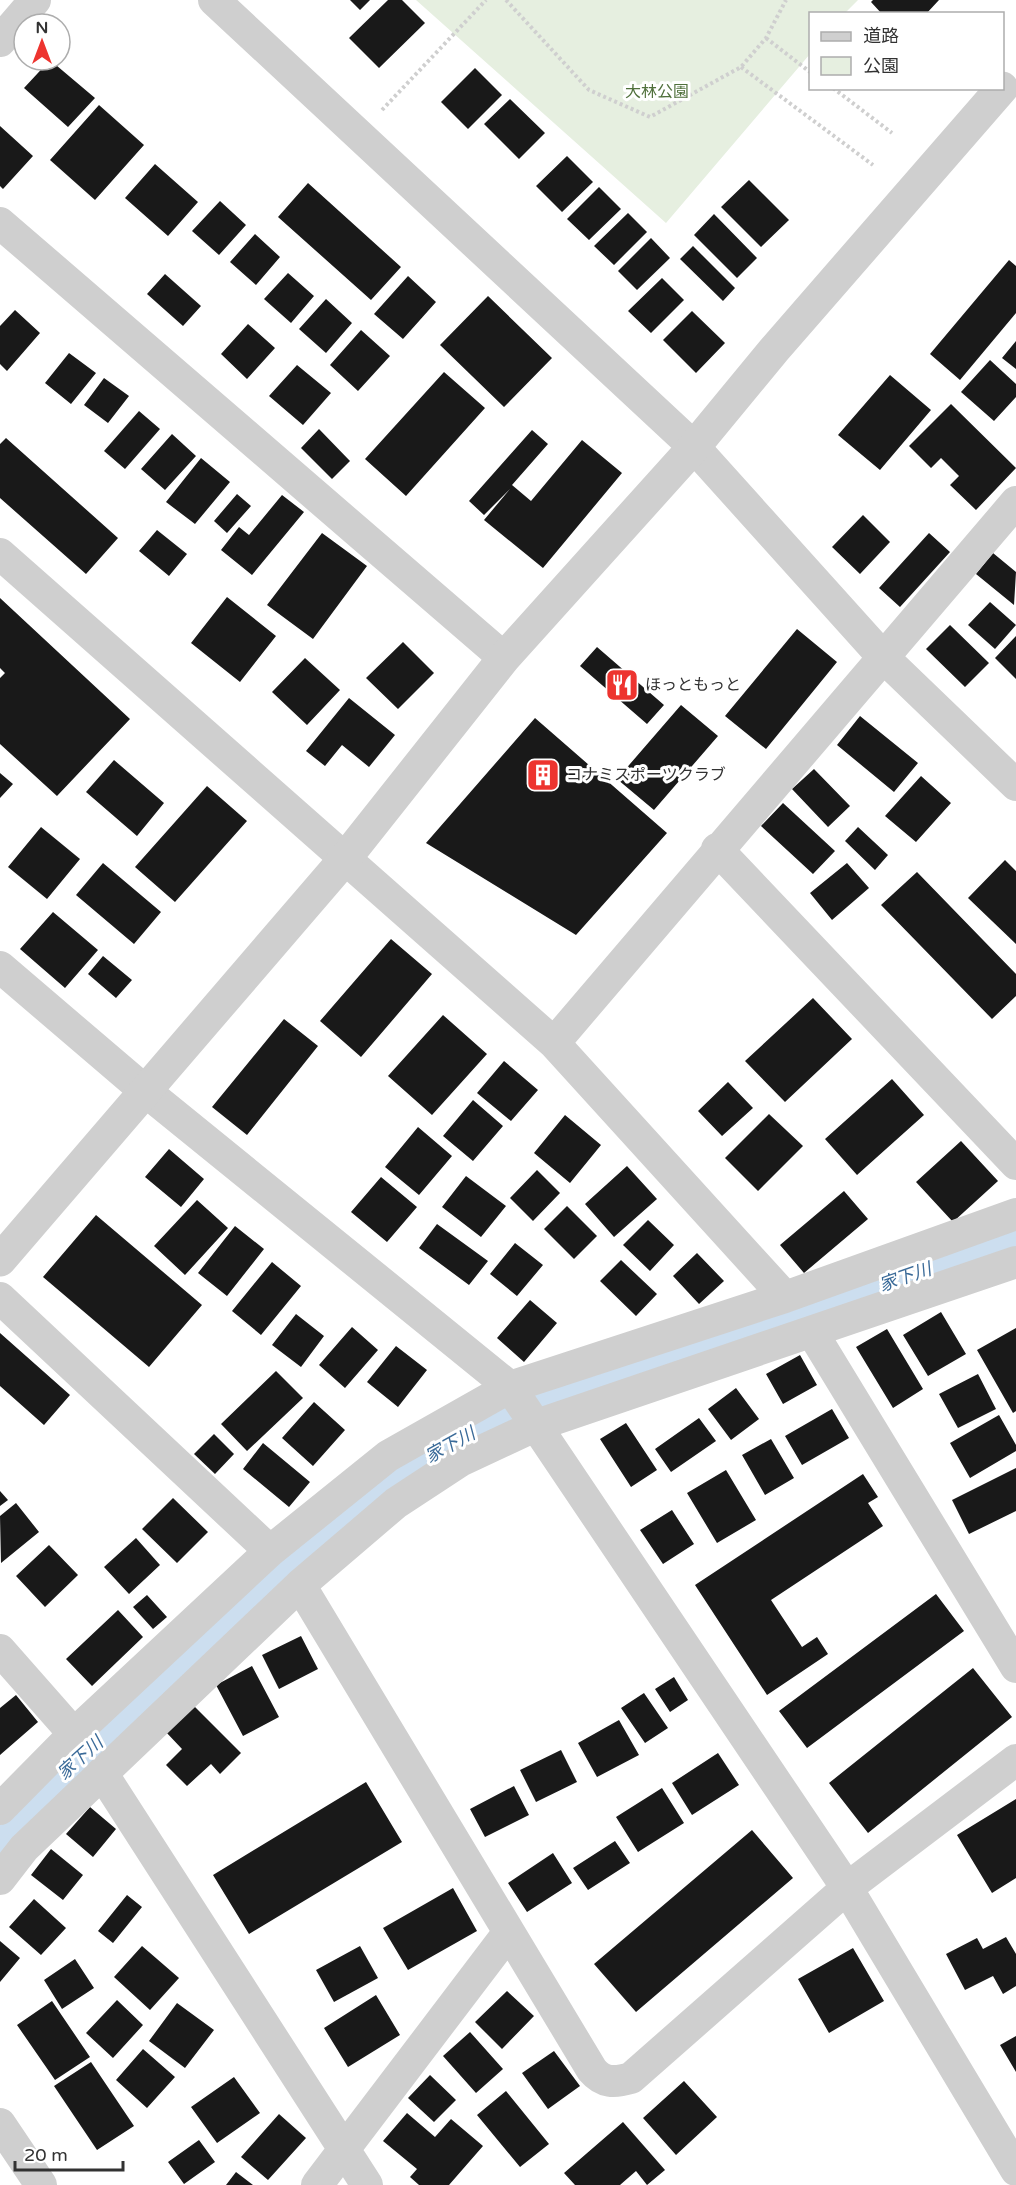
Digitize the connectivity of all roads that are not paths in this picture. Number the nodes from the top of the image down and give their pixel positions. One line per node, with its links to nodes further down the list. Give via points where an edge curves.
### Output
1 (35, 0): 3 (street)
2 (214, 0): 8 (street)
3 (0, 41)
4 (1016, 72): 5 (street)
5 (1004, 86)
6 (1000, 90): 8 (street)
7 (0, 222): 12 (street)
8 (694, 447): 11 (street); 12 (street)
9 (1016, 502): 11 (street)
10 (0, 554): 15 (street)
11 (883, 657): 13 (street); 14 (street)
12 (504, 658): 15 (street)
13 (1016, 785)
14 (717, 849): 17 (street); 19 (street)
15 (344, 860): 17 (street); 18 (street)
16 (0, 967): 18 (street)
17 (554, 1043): 23 (street)
18 (144, 1090): 21 (street); 26 (street)
19 (1016, 1164)
20 (1016, 1214): 23 (street)
21 (0, 1260)
22 (1016, 1262): 25 (street)
23 (785, 1297): 26 (street)
24 (0, 1298): 28 (street)
25 (812, 1332): 27 (street); 31 (street)
26 (510, 1387): 27 (street); 28 (street, via 388,1456)
27 (537, 1425): 29 (street, via 460,1461 396,1503); 37 (street)
28 (270, 1551): 32 (street)
29 (300, 1585): 34 (street); 38 (street)
30 (0, 1650): 32 (street)
31 (1016, 1667)
32 (74, 1734): 35 (street)
33 (1016, 1760): 37 (street)
34 (102, 1773): 36 (street, via 24,1848); 40 (street)
35 (0, 1809)
36 (0, 1878)
37 (847, 1888): 38 (street, via 631,2078 619,2081 599,2079 591,2070); 41 (street)
38 (509, 1932): 40 (street)
39 (0, 2124): 42 (street)
40 (344, 2149): 43 (street); 44 (street)
41 (1016, 2170)
42 (41, 2185)
43 (317, 2185)
44 (367, 2185)

